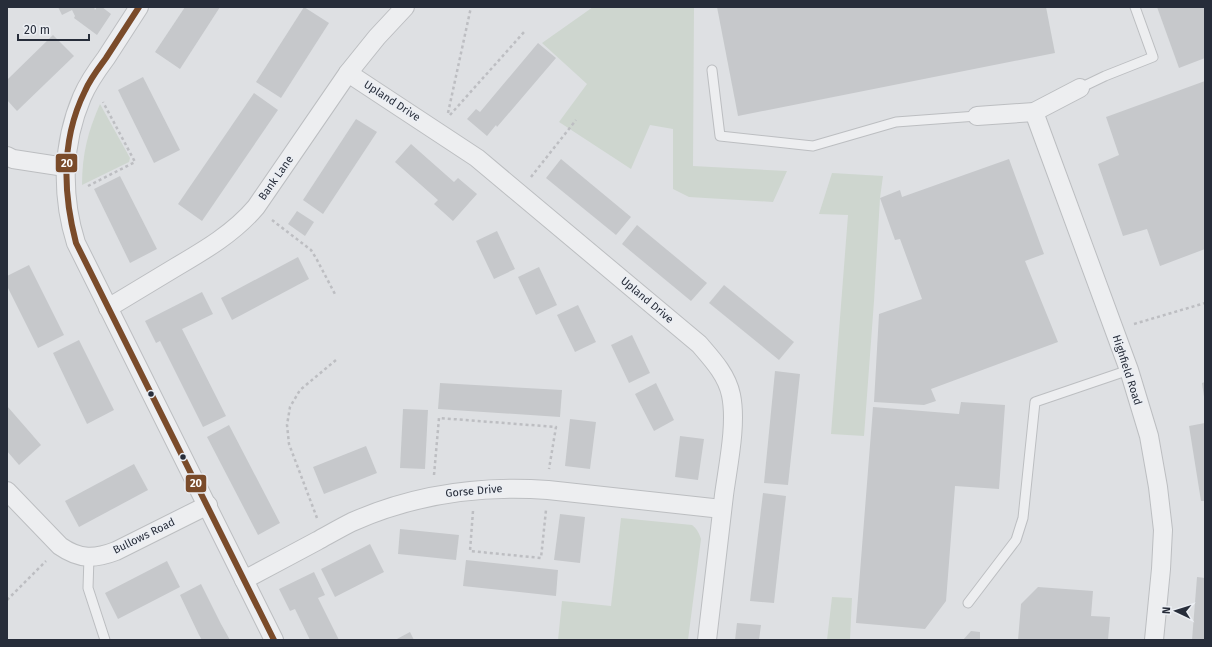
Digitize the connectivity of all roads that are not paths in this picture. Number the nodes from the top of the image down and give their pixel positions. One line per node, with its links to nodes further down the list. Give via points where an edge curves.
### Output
1 (139, 7): 10 (street, via 82,97 74,119)
2 (405, 7): 5 (street, Bank Lane)
3 (1135, 7): 6 (lane, via 1153,57)
4 (712, 70): 8 (lane, via 720,136 813,146 896,122)
5 (348, 73): 11 (street, Bank Lane, via 256,207 236,228 218,242); 15 (street, Upland Drive, via 477,158 699,344 712,358 724,375 731,394 734,417)
6 (1080, 88): 7 (street)
7 (1034, 112): 8 (street); 12 (street, Highfield Road)
8 (977, 116)
9 (7, 156): 10 (street)
10 (65, 167): 11 (street, via 68,211 76,243)
11 (108, 308): 14 (street)
12 (1129, 370): 18 (lane, via 1035,402 1023,518 1016,540); 22 (street, Highfield Road, via 1149,436 1163,530)
13 (7, 491): 16 (street, Bullows Road, via 60,546 70,552)
14 (208, 505): 16 (street, Bullows Road, via 103,556); 17 (street)
15 (722, 509): 17 (street, Gorse Drive, via 523,488 475,489 433,495 351,522); 21 (street, Upland Drive)
16 (89, 557): 19 (lane, via 88,588)
17 (244, 580): 20 (street)
18 (968, 603)
19 (105, 640)
20 (274, 640)
21 (708, 640)
22 (1154, 640)

